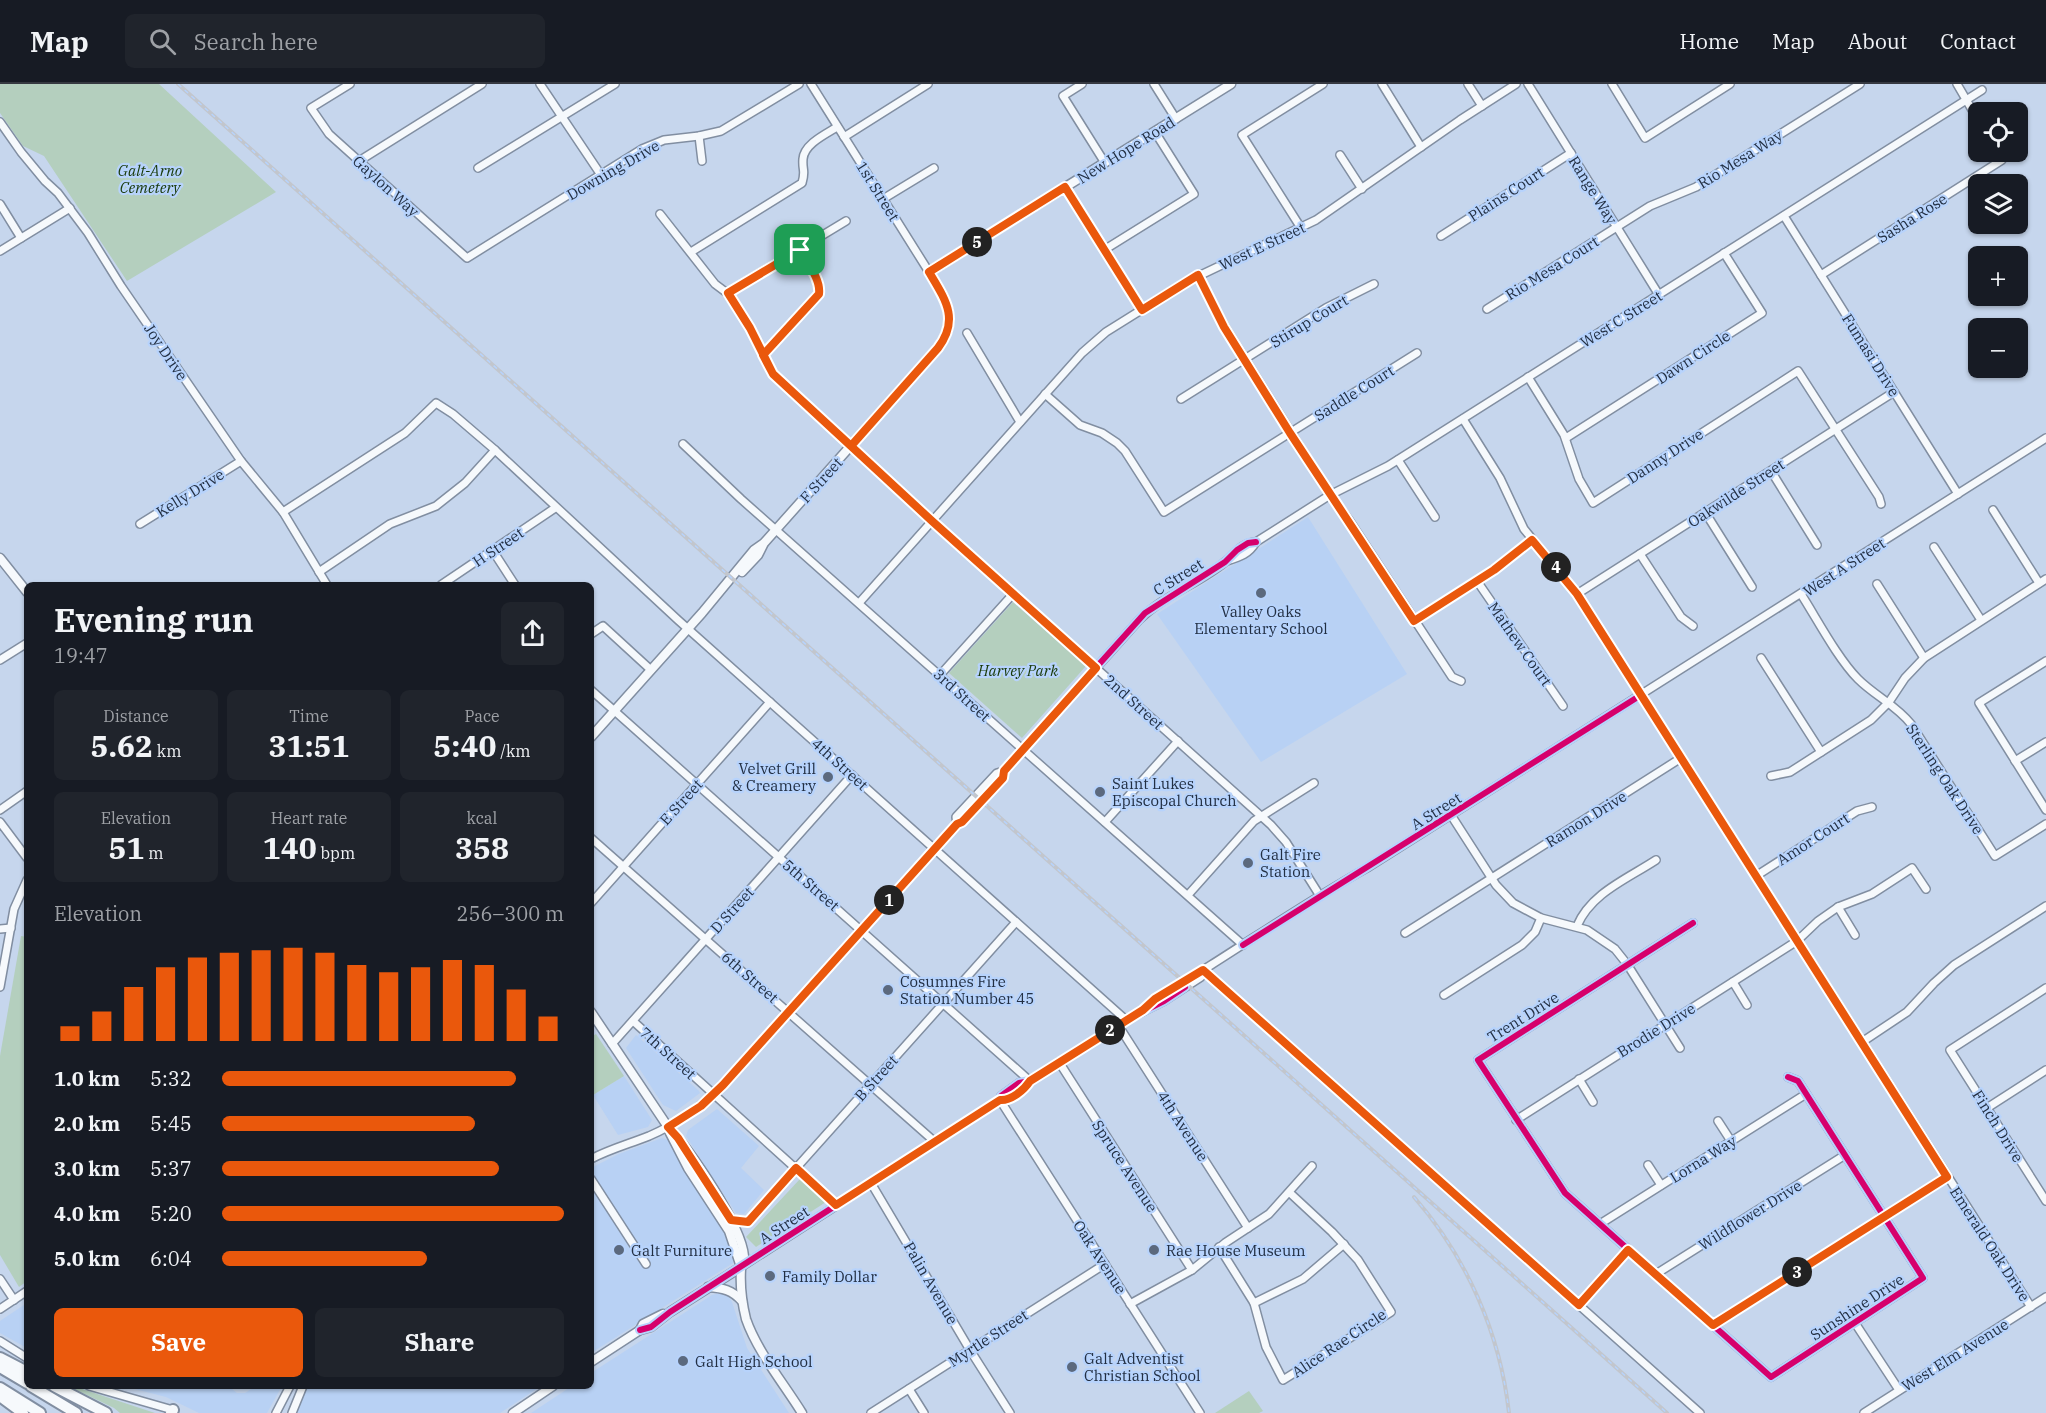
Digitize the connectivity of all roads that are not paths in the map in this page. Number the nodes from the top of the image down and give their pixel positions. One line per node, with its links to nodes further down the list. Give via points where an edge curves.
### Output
1 (350, 84): 34 (street, Gaylon Way, via 311,108 329,134)
2 (482, 84): 34 (street)
3 (540, 84): 24 (street)
4 (615, 84): 24 (street)
5 (799, 84): 29 (street, Downing Drive, via 731,126)
6 (811, 84): 27 (street, 1st Street)
7 (928, 84): 30 (street)
8 (1082, 84): 37 (street, via 1063,96)
9 (1154, 84): 25 (street)
10 (1231, 84): 25 (main road, New Hope Road)
11 (1323, 84): 50 (street, via 1242,135)
12 (1382, 84): 31 (street)
13 (1468, 84): 23 (street)
14 (1516, 84): 23 (street, West E Street)
15 (1528, 84): 32 (street, Range Way)
16 (1612, 84): 19 (street, via 1645,138)
17 (1957, 84): 21 (street)
18 (1857, 85): 49 (street, Rio Mesa Way, via 1696,187 1650,206)
19 (1727, 86)
20 (1982, 90): 21 (street, West C Street)
21 (1966, 100): 22 (street); 47 (street, West C Street)
22 (1968, 103)
23 (1482, 106): 31 (street, West E Street)
24 (562, 117): 38 (street); 40 (street)
25 (1176, 119): 28 (main road, New Hope Road)
26 (0, 122): 45 (street, Joy Drive)
27 (837, 127): 30 (street, 1st Street); 56 (street, via 808,148 802,183)
28 (1155, 132): 37 (main road, New Hope Road); 54 (street, via 1194,194)
29 (699, 136): 35 (street); 40 (street, Downing Drive, via 652,144)
30 (844, 137): 43 (street, 1st Street)
31 (1421, 147): 42 (street, West E Street)
32 (1571, 153): 49 (street, Range Way); 51 (street, Plains Court)
33 (1340, 155): 42 (street)
34 (359, 161): 58 (street, Gaylon Way)
35 (702, 161)
36 (1999, 162): 61 (street, Sasha Rose)
37 (1105, 163): 41 (main road, New Hope Road)
38 (478, 168)
39 (934, 168): 43 (street)
40 (601, 175): 58 (street, Downing Drive)
41 (1065, 187): 54 (street); 59 (main road, New Hope Road)
42 (1362, 189): 50 (street, West E Street)
43 (883, 199): 59 (street, 1st Street)
44 (0, 204): 52 (street)
45 (70, 208): 52 (street); 86 (street, Joy Drive)
46 (660, 214): 56 (street, 2nd Street)
47 (1784, 216): 57 (street, West C Street); 61 (street, Fumasi Drive)
48 (846, 221): 53 (street)
49 (1616, 227): 64 (street, Range Way); 66 (street, Rio Mesa Court)
50 (1301, 228): 60 (street, West E Street)
51 (1441, 236)
52 (21, 238): 55 (street)
53 (800, 250): 63 (street); 70 (street, via 818,280 819,294)
54 (1104, 250): 67 (street)
55 (0, 251)
56 (691, 252): 63 (street, 2nd Street, via 715,284)
57 (1724, 254): 64 (street, West C Street); 80 (street, Dawn Circle, via 1762,313)
58 (467, 258)
59 (929, 272): 65 (main road, 1st Street)
60 (1198, 275): 67 (street, West E Street); 71 (street)
61 (1821, 275): 73 (street, Fumasi Drive)
62 (1374, 284): 71 (street, Stirup Court, via 1326,308)
63 (728, 293): 70 (street, 2nd Street)
64 (1659, 295): 72 (street, West C Street)
65 (945, 299): 83 (main road, F Street, via 949,324 943,342)
66 (1487, 309)
67 (1142, 310): 74 (street, West E Street, via 1094,342)
68 (967, 333): 77 (street)
69 (1417, 352): 79 (street, Saddle Court)
70 (763, 355): 83 (street, 2nd Street, via 773,374)
71 (1244, 359): 75 (street, Stirup Court); 79 (street)
72 (1528, 377): 76 (street, West C Street); 80 (street, Danny Drive)
73 (1894, 392): 78 (street, Oakwilde Street); 88 (street, Fumasi Drive)
74 (1045, 394): 77 (street, West E Street); 79 (street, Saddle Court, via 1080,425 1117,442 1164,512)
75 (1181, 399)
76 (1463, 419): 85 (street, West C Street); 99 (street, Emerald Oak Drive)
77 (1020, 422): 96 (street)
78 (1835, 430): 80 (street, Danny Drive, via 1798,371 1593,502 1579,479); 87 (street, Oakwilde Street); 90 (street)
79 (1290, 433): 89 (street)
80 (1566, 438)
81 (2046, 438): 88 (street, West A Street)
82 (682, 444): 98 (street, 3rd Street)
83 (851, 446): 96 (street, 2nd Street); 98 (main road, F Street)
84 (495, 450): 91 (street, 4th Street); 93 (street, 4th Street, via 436,403 405,433); 106 (street, via 445,500 390,524)
85 (1398, 460): 89 (street, West C Street); 95 (street)
86 (241, 462): 93 (street, Joy Drive); 97 (street, Kelly Drive)
87 (1771, 471): 94 (street, Oakwilde Street); 101 (street)
88 (1958, 494): 117 (street, West A Street)
89 (1330, 495): 100 (street, West C Street); 120 (street)
90 (1881, 504)
91 (555, 508): 103 (street, H Street); 122 (street, 4th Street)
92 (1993, 510): 108 (street)
93 (283, 512): 106 (street, Joy Drive)
94 (1705, 512): 104 (street, Oakwilde Street); 113 (street)
95 (1434, 518)
96 (932, 521): 115 (street, 2nd Street); 118 (street)
97 (140, 524)
98 (776, 530): 118 (street, 3rd Street); 122 (main road, F Street, via 758,555)
99 (1532, 540): 107 (street); 116 (street, Emerald Oak Drive)
100 (1256, 542): 129 (street, C Street, via 1241,557 1225,562 1154,606)
101 (1817, 545)
102 (1934, 547): 119 (street)
103 (493, 551): 110 (street, H Street); 111 (street)
104 (1640, 554): 116 (street, Oakwilde Street); 121 (street, via 1681,617)
105 (0, 558): 114 (main road)
106 (319, 572): 109 (street, Joy Drive)
107 (1476, 581): 120 (street); 137 (street, Mathew Court)
108 (2043, 581): 119 (street)
109 (325, 582)
110 (446, 582)
111 (513, 582)
112 (1877, 584): 126 (street)
113 (1752, 587)
114 (24, 588)
115 (1012, 594): 129 (street, 2nd Street); 131 (street)
116 (1577, 594): 134 (street, Emerald Oak Drive)
117 (1801, 594): 134 (street, West A Street); 136 (street, Sterling Oak Drive, via 1851,671)
118 (859, 603): 131 (street, 3rd Street)
119 (1981, 620): 126 (street)
120 (1414, 621): 132 (street, via 1452,677)
121 (1693, 626)
122 (688, 628): 130 (main road, F Street); 135 (street, 4th Street)
123 (594, 632): 130 (street, via 603,626)
124 (24, 645): 127 (street)
125 (1761, 658): 143 (street)
126 (1924, 658): 136 (street)
127 (0, 660)
128 (2046, 661): 145 (street, via 1979,703)
129 (1096, 668): 140 (street, 2nd Street); 142 (street, C Street)
130 (651, 669): 138 (main road, F Street)
131 (940, 675): 142 (street, 3rd Street)
132 (1461, 681)
133 (594, 692): 138 (street, 5th Street)
134 (1641, 695): 144 (street, Emerald Oak Drive); 154 (street, A Street)
135 (770, 702): 146 (street, 4th Street); 149 (street, E Street)
136 (1889, 702): 143 (street, via 1871,720); 158 (street, Sterling Oak Drive, via 1911,724 1995,856)
137 (1563, 706)
138 (615, 710): 139 (main road, F Street); 149 (street, 5th Street)
139 (594, 734)
140 (1178, 741): 155 (street, 2nd Street); 157 (street)
141 (2046, 742): 145 (street)
142 (1023, 749): 157 (street, 3rd Street); 160 (street, C Street, via 1004,771 1003,778)
143 (1821, 752): 147 (street, via 1790,772)
144 (1681, 758): 165 (street, Emerald Oak Drive); 166 (street, Ramon Drive)
145 (2015, 761): 153 (street)
146 (852, 775): 160 (street, 4th Street); 162 (street, D Street)
147 (1771, 776)
148 (1314, 783): 155 (street)
149 (697, 784): 162 (street, 5th Street); 164 (street, E Street)
150 (24, 793): 152 (street)
151 (1872, 807): 165 (street, Amor Court, via 1857,811)
152 (0, 810)
153 (2046, 810)
154 (1451, 815): 166 (street); 170 (street, A Street)
155 (1262, 816): 169 (street); 170 (street, 2nd Street, via 1286,842)
156 (0, 822): 161 (street)
157 (1105, 822): 169 (street, 3rd Street)
158 (2046, 824)
159 (594, 841): 164 (street, 6th Street)
160 (934, 849): 175 (street, 4th Street); 180 (street, C Street)
161 (24, 854)
162 (779, 857): 180 (street, 5th Street); 183 (street, D Street)
163 (1656, 860): 177 (street, via 1596,898)
164 (624, 866): 171 (street, E Street); 183 (street, 6th Street)
165 (1756, 876): 184 (street, Emerald Oak Drive)
166 (1491, 879): 174 (street, via 1513,903); 181 (street, Ramon Drive)
167 (24, 885): 179 (street)
168 (1926, 890): 173 (street, Brodie Drive, via 1912,868 1872,894)
169 (1188, 895): 185 (street, 3rd Street)
170 (1320, 896): 185 (street, A Street)
171 (594, 900)
172 (2046, 906): 200 (street, via 1954,965 1907,1012)
173 (1838, 907): 182 (street); 184 (street, Brodie Drive)
174 (1541, 918): 177 (street); 191 (street, via 1522,945)
175 (1016, 922): 192 (street, B Street); 196 (street, 4th Street)
176 (1693, 923): 186 (street)
177 (1576, 926): 186 (street, via 1607,942)
178 (0, 928): 179 (street)
179 (10, 928): 189 (street)
180 (862, 930): 192 (street, 5th Street); 194 (street, C Street)
181 (1405, 933)
182 (1856, 935)
183 (706, 939): 194 (street, 6th Street); 197 (street, D Street)
184 (1797, 941): 188 (street, Brodie Drive); 200 (street, Emerald Oak Drive)
185 (1243, 945): 187 (street, A Street)
186 (1627, 964): 199 (street); 214 (street, Trent Drive, via 1478,1060)
187 (1203, 970): 196 (street, A Street, via 1201,976 1164,1001); 251 (street)
188 (1733, 982): 193 (street); 199 (street, Brodie Drive)
189 (0, 987)
190 (2046, 988): 213 (street, Finch Drive, via 1950,1050)
191 (1444, 995)
192 (944, 1003): 207 (street, 5th Street); 208 (street, B Street)
193 (1747, 1005)
194 (789, 1011): 208 (street, 6th Street); 209 (street, C Street)
195 (594, 1017): 201 (main road)
196 (1126, 1020): 198 (street, A Street)
197 (633, 1021): 201 (street, D Street); 209 (street, 7th Street)
198 (1118, 1024): 203 (street, A Street); 234 (street, 4th Avenue)
199 (1665, 1025): 202 (street); 206 (street, Brodie Drive)
200 (1862, 1042): 224 (street, Emerald Oak Drive)
201 (612, 1044): 216 (main road)
202 (1680, 1048)
203 (1059, 1062): 207 (street, A Street); 241 (street, Spruce Avenue)
204 (2046, 1070): 213 (street)
205 (1788, 1077): 210 (street, Sunshine Drive, via 1798,1081)
206 (1579, 1079): 212 (street); 214 (street, Brodie Drive)
207 (1030, 1081): 211 (street, A Street, via 1008,1100)
208 (871, 1085): 218 (street, 6th Street); 223 (street, B Street)
209 (714, 1094): 216 (street, C Street); 223 (street, 7th Street)
210 (1806, 1094): 217 (street, Lorna Way); 219 (street, Sunshine Drive)
211 (1000, 1100): 218 (street, A Street); 239 (street, Oak Avenue)
212 (1593, 1102)
213 (1987, 1108): 229 (street, Finch Drive)
214 (1516, 1120): 233 (street, Trent Drive, via 1558,1186)
215 (1718, 1121): 217 (street)
216 (668, 1127): 220 (street, C Street); 232 (main road); 240 (main road, via 688,1168 729,1231)
217 (1731, 1141): 227 (street, Lorna Way)
218 (935, 1142): 225 (street, A Street)
219 (1845, 1155): 231 (street, Sunshine Drive); 242 (street, Wildflower Drive)
220 (594, 1158)
221 (1648, 1165): 227 (street)
222 (1312, 1166): 228 (street)
223 (796, 1168): 230 (street, 7th Street); 232 (street, B Street, via 748,1222)
224 (1947, 1177): 231 (street); 252 (street, Emerald Oak Drive)
225 (871, 1183): 230 (street, A Street); 257 (street, Palin Avenue)
226 (594, 1184): 238 (street)
227 (1661, 1185): 233 (street, Lorna Way)
228 (1290, 1192): 234 (street, via 1269,1214); 235 (street, Alice Rae Circle)
229 (2046, 1201)
230 (836, 1205): 240 (street, A Street)
231 (1884, 1217): 254 (street, Sunshine Drive, via 1923,1278); 255 (street)
232 (731, 1220): 240 (main road, via 744,1257)
233 (1600, 1224): 237 (street, Trent Drive)
234 (1248, 1228): 236 (street)
235 (1344, 1244): 249 (street, via 1303,1279); 249 (street, Alice Rae Circle, via 1391,1311 1283,1380 1266,1347)
236 (1219, 1247): 241 (street); 249 (street, Alice Rae Circle)
237 (1628, 1250): 242 (street, Trent Drive); 251 (street)
238 (646, 1264)
239 (1105, 1264): 250 (street, Oak Avenue); 257 (street, Myrtle Street)
240 (741, 1267): 244 (main road, A Street); 248 (main road)
241 (1192, 1270): 250 (street)
242 (1656, 1274): 255 (street, Trent Drive)
243 (0, 1279): 247 (street)
244 (708, 1287): 248 (main road, via 726,1289); 260 (main road, A Street)
245 (24, 1293): 247 (street)
246 (2046, 1297): 252 (street, West Elm Avenue)
247 (14, 1300): 253 (street)
248 (743, 1302): 283 (main road, via 754,1336)
249 (1254, 1303)
250 (1130, 1304): 287 (street, Oak Avenue)
251 (1579, 1305): 288 (street)
252 (2031, 1307): 273 (street, West Elm Avenue)
253 (0, 1309)
254 (1855, 1323): 263 (street, Sunshine Drive); 273 (street)
255 (1713, 1325): 263 (street, Trent Drive)
256 (0, 1341): 258 (street)
257 (970, 1350): 272 (street, Myrtle Street); 286 (street, Palin Avenue)
258 (24, 1356)
259 (0, 1358): 262 (highway)
260 (594, 1360)
261 (0, 1367): 264 (highway)
262 (24, 1370)
263 (1771, 1377)
264 (24, 1381)
265 (0, 1388): 277 (highway)
266 (36, 1389): 278 (highway)
267 (60, 1389): 279 (highway)
268 (99, 1389): 275 (street)
269 (288, 1389): 280 (street)
270 (300, 1389): 281 (street)
271 (549, 1389): 282 (main road)
272 (909, 1389): 284 (street, Myrtle Street); 285 (street)
273 (1899, 1390): 289 (street, West Elm Avenue)
274 (0, 1396): 276 (highway)
275 (174, 1412)
276 (23, 1413)
277 (40, 1413)
278 (76, 1413)
279 (106, 1413)
280 (276, 1413)
281 (292, 1413)
282 (513, 1413)
283 (802, 1413)
284 (871, 1413)
285 (924, 1413)
286 (1010, 1413)
287 (1200, 1413)
288 (1700, 1413)
289 (1864, 1413)

